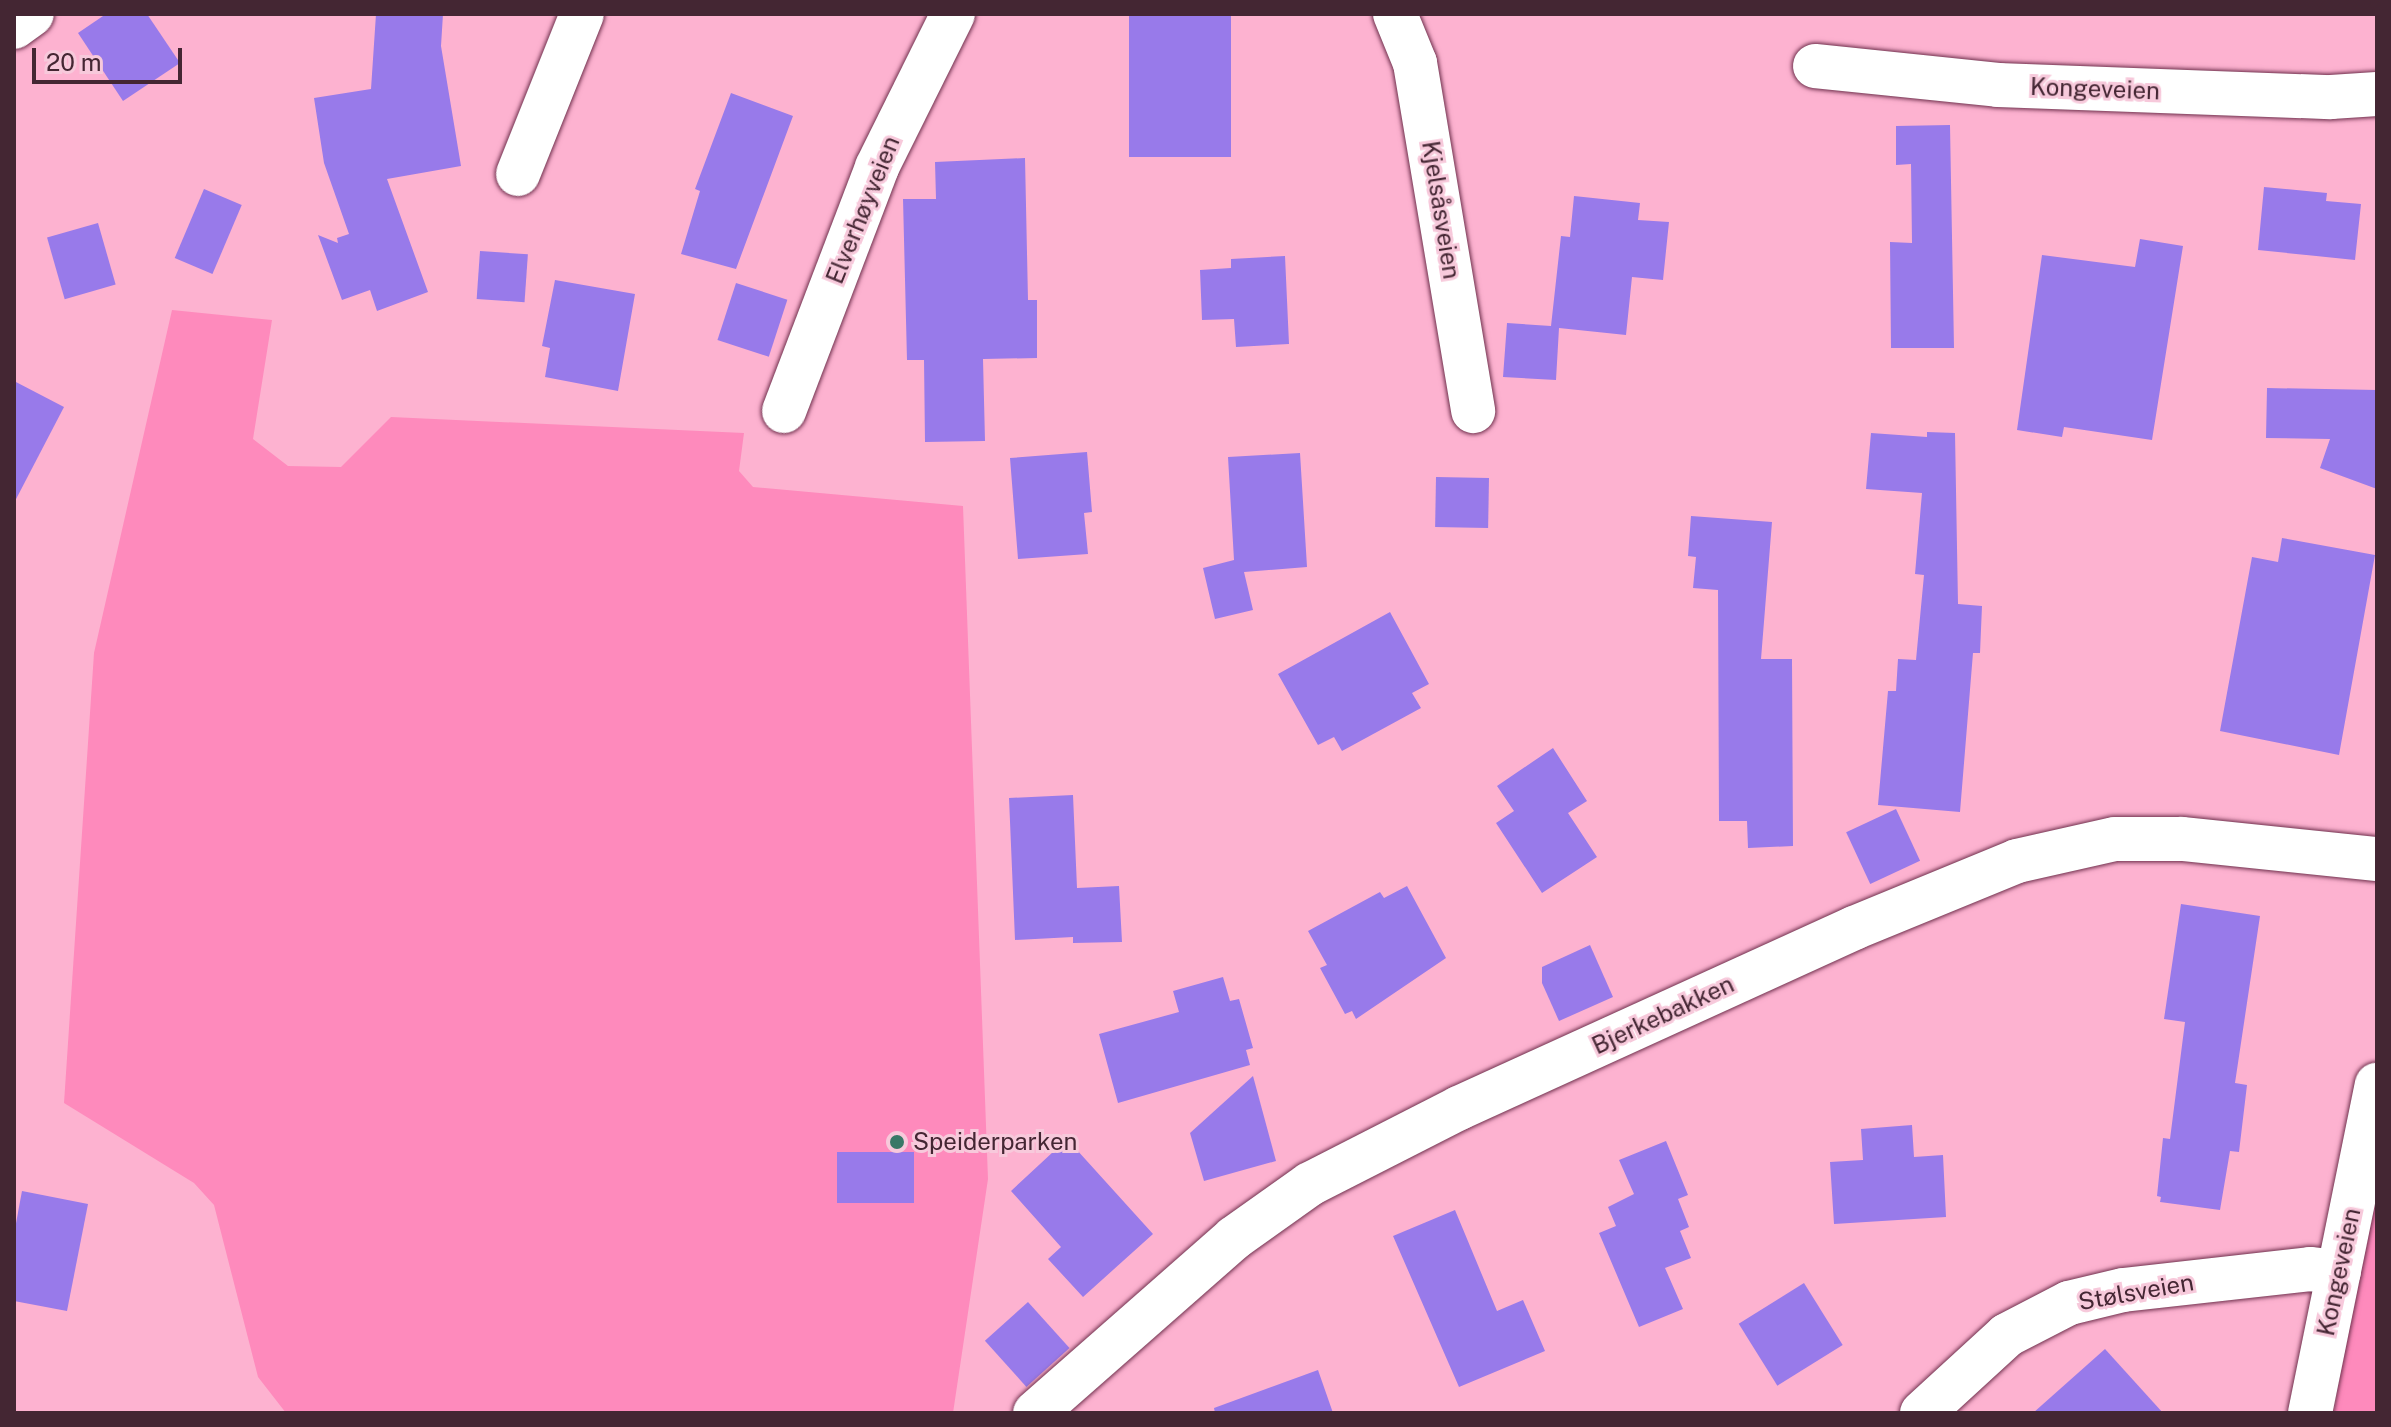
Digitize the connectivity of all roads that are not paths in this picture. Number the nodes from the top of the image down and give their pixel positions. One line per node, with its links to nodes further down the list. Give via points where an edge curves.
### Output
1 (32, 14): 5 (street)
2 (582, 14): 8 (street)
3 (953, 14): 9 (street, Elverhøyveien, via 877,167)
4 (1395, 14): 10 (street, Kjelsåsveien, via 1415,63)
5 (14, 27)
6 (1815, 66): 7 (street, Kongeveien, via 1998,85 2331,97)
7 (2377, 94)
8 (518, 174)
9 (784, 411)
10 (1473, 411)
11 (2377, 859): 14 (street, Bjerkebakken, via 2182,839 2115,839 2017,861 1854,928 1459,1108 1310,1184 1234,1238)
12 (2377, 1085): 13 (street, Kongeveien)
13 (2339, 1272): 15 (street, Stølsveien, via 2310,1269 2123,1290 2069,1303 2007,1335); 16 (street, Kongeveien)
14 (1035, 1413)
15 (1922, 1413)
16 (2310, 1413)

